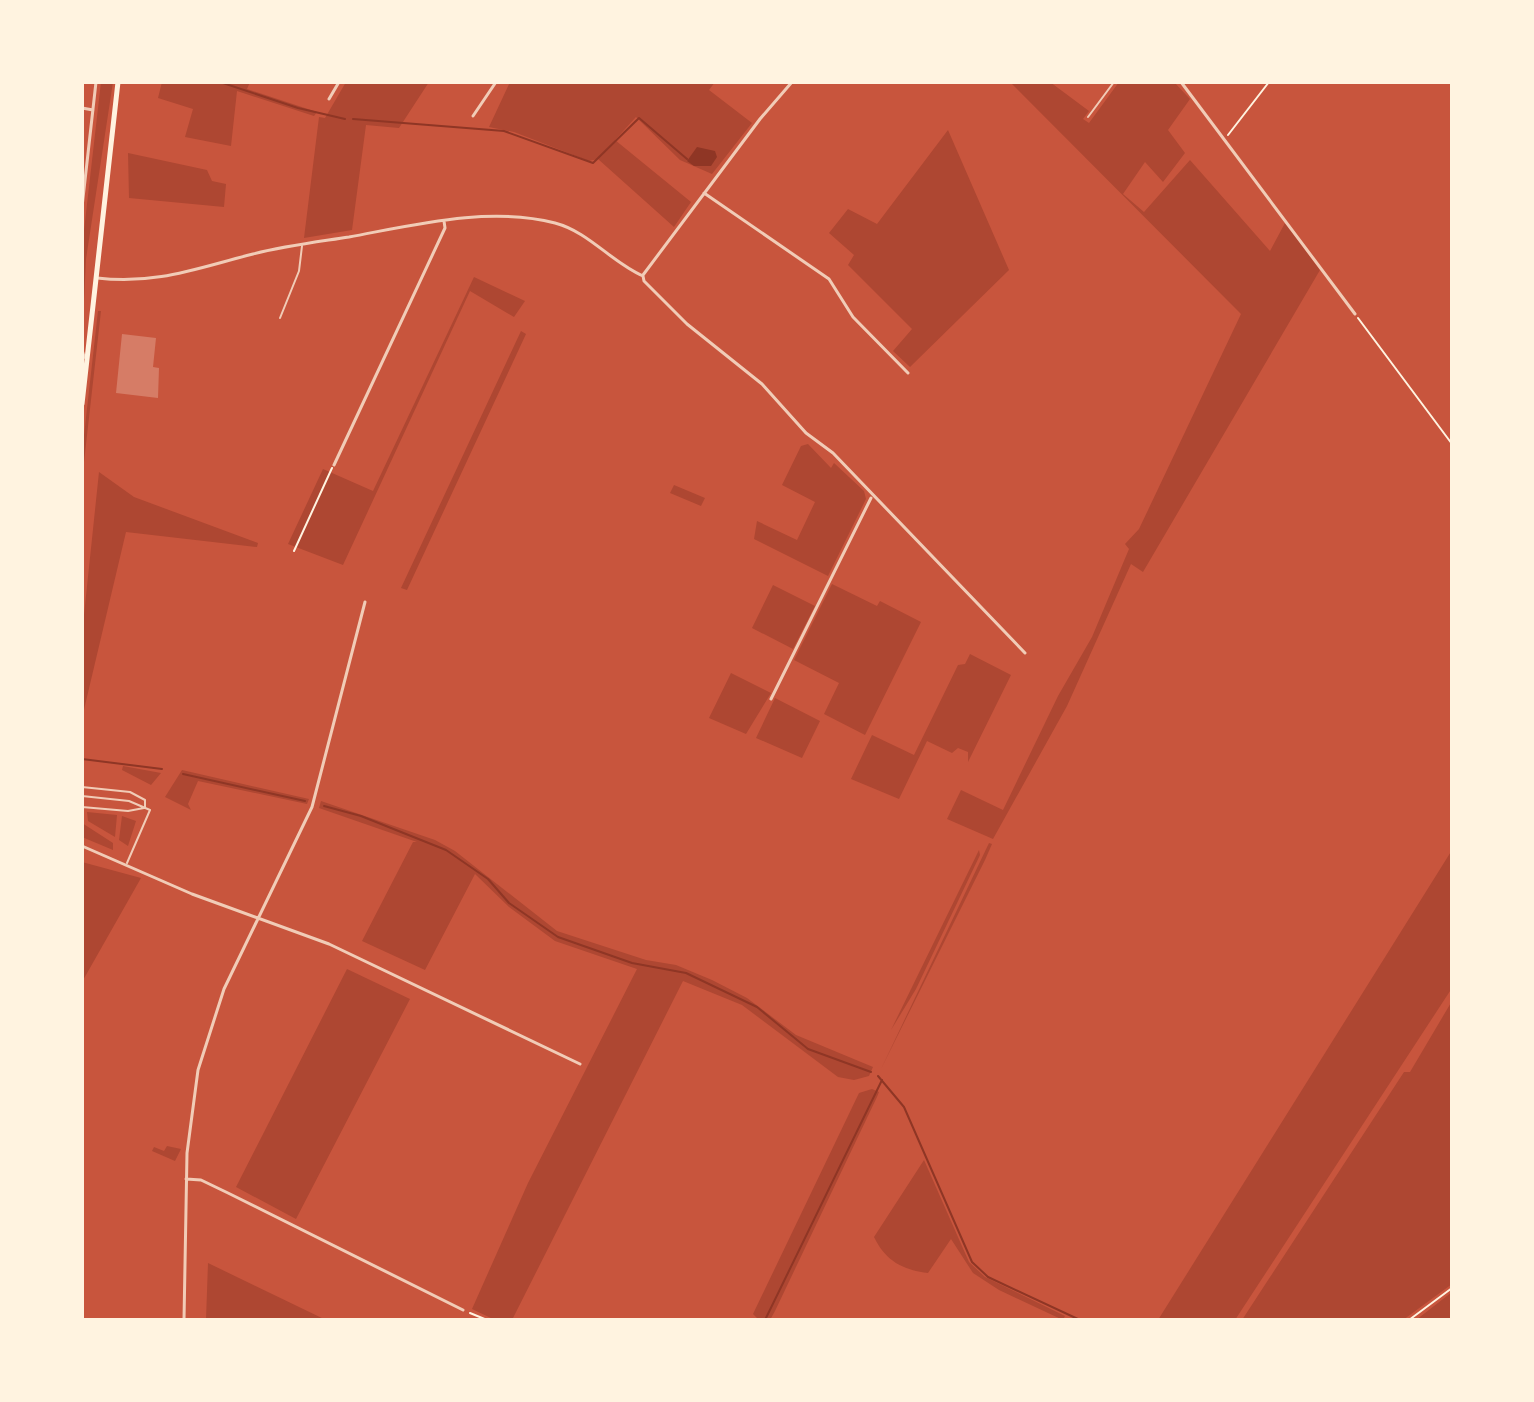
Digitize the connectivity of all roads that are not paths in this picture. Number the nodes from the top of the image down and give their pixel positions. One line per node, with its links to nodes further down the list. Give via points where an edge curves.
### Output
1 (96, 82): 10 (street)
2 (118, 82): 18 (main road)
3 (339, 82): 8 (street)
4 (496, 82): 11 (street)
5 (792, 82): 13 (street)
6 (1114, 82): 12 (lane)
7 (1181, 82): 19 (street)
8 (329, 99)
9 (82, 108): 10 (street)
10 (93, 110): 14 (street)
11 (473, 116)
12 (1088, 117)
13 (704, 193): 17 (street); 23 (street, via 829,279 853,317)
14 (82, 207)
15 (444, 221): 16 (street); 17 (street, via 519,217 561,225); 25 (street)
16 (302, 245): 18 (street, via 149,281); 20 (lane, via 299,271)
17 (643, 276): 26 (street, via 687,324 733,359 833,453)
18 (94, 278): 22 (main road)
19 (1355, 314)
20 (280, 318)
21 (82, 348): 22 (lane)
22 (86, 361): 24 (main road)
23 (908, 373)
24 (82, 404)
25 (334, 465)
26 (871, 496): 28 (street); 29 (street)
27 (365, 602): 36 (street, via 312,807)
28 (1025, 653)
29 (771, 699)
30 (82, 787): 33 (lane, via 130,792 145,800)
31 (82, 796): 33 (lane)
32 (82, 807): 33 (lane)
33 (145, 808): 35 (lane, via 150,810)
34 (82, 846): 35 (street)
35 (127, 863): 36 (street)
36 (258, 919): 37 (street, via 329,944); 38 (street, via 224,989 204,1048 191,1105)
37 (580, 1064)
38 (186, 1179): 39 (street, via 215,1187); 40 (street)
39 (463, 1310)
40 (184, 1320)

